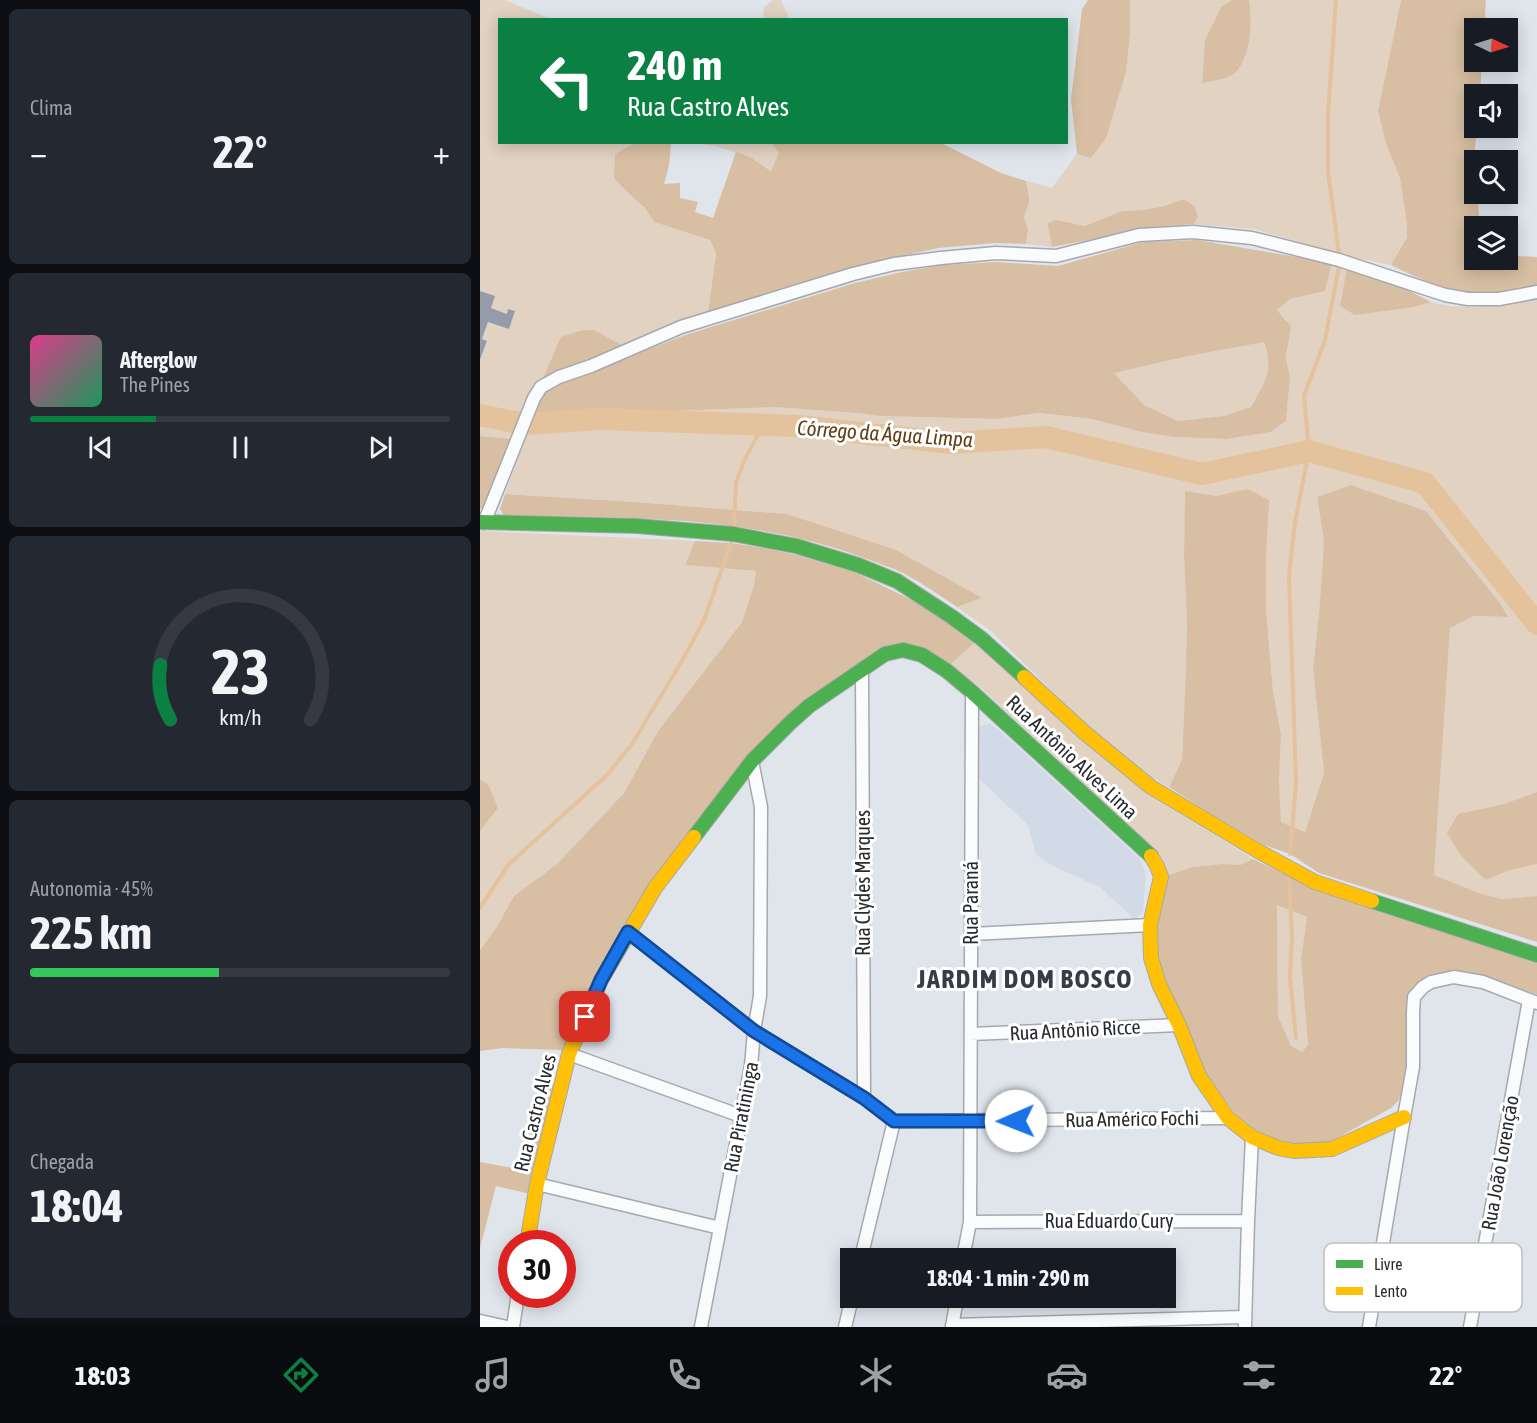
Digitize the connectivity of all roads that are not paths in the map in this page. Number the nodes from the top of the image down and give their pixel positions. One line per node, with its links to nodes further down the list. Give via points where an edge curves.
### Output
1 (1537, 292): 2 (street, via 1499,299 1444,296 1339,260 1252,238 1193,232 1139,235 1056,256 996,253 894,264 681,327 541,387)
2 (482, 522): 9 (street, via 637,526 733,534 796,546 897,581 982,639 1151,787 1258,851 1315,882)
3 (862, 669): 4 (street, Rua Antônio Alves Lima, via 885,654 903,650 921,655); 5 (street, Rua Antônio Alves Lima, via 809,706); 15 (street, Rua Clydes Marques)
4 (972, 692): 6 (street, Rua Antônio Alves Lima, via 1151,856 1161,877); 8 (street, Rua Paraná)
5 (752, 761): 7 (street, Rua Antônio Alves Lima, via 655,888); 12 (street, Rua Piratininga, via 761,807 760,996)
6 (1150, 925): 8 (street); 11 (street, Rua Antônio Alves Lima, via 1151,958)
7 (628, 932): 12 (street); 14 (street, Rua Castro Alves, via 601,980)
8 (971, 934): 13 (street, Rua Paraná)
9 (1537, 955)
10 (1533, 1002): 17 (street, via 1483,982 1454,977 1431,981 1423,987 1414,997 1413,1067); 28 (street, Rua João Lorenção)
11 (1179, 1025): 13 (street, Rua Antônio Ricce); 18 (street, Rua Antônio Alves Lima, via 1199,1076)
12 (754, 1031): 15 (street); 16 (street, Rua Piratininga, via 752,1066)
13 (971, 1034): 20 (street, Rua Paraná)
14 (569, 1054): 16 (street); 22 (street, Rua Castro Alves)
15 (864, 1098): 19 (street)
16 (741, 1116): 25 (street, Rua Piratininga)
17 (1404, 1117): 21 (street, Rua Antônio Alves Lima, via 1332,1149 1294,1151); 27 (street)
18 (1228, 1118): 20 (street, Rua Américo Fochi); 21 (street, Rua Antônio Alves Lima)
19 (894, 1121): 20 (street, Rua Américo Fochi); 29 (street)
20 (969, 1121): 24 (street, Rua Paraná)
21 (1252, 1137): 23 (street)
22 (537, 1184): 25 (street); 26 (street, Rua Castro Alves)
23 (1248, 1221): 24 (street, Rua Eduardo Cury); 37 (street)
24 (970, 1222): 30 (street, Rua Paraná)
25 (720, 1228): 41 (street, Rua Piratininga)
26 (529, 1230)
27 (1383, 1243)
28 (1486, 1243)
29 (863, 1248)
30 (965, 1248)
31 (516, 1308): 40 (street)
32 (850, 1308): 42 (street)
33 (955, 1308): 38 (street)
34 (1372, 1312): 43 (street)
35 (1473, 1312): 44 (street, Rua João Lorenção)
36 (480, 1321): 39 (street)
37 (1244, 1322): 38 (street)
38 (952, 1326)
39 (507, 1327)
40 (513, 1327)
41 (701, 1327)
42 (845, 1327)
43 (1369, 1327)
44 (1470, 1327)

